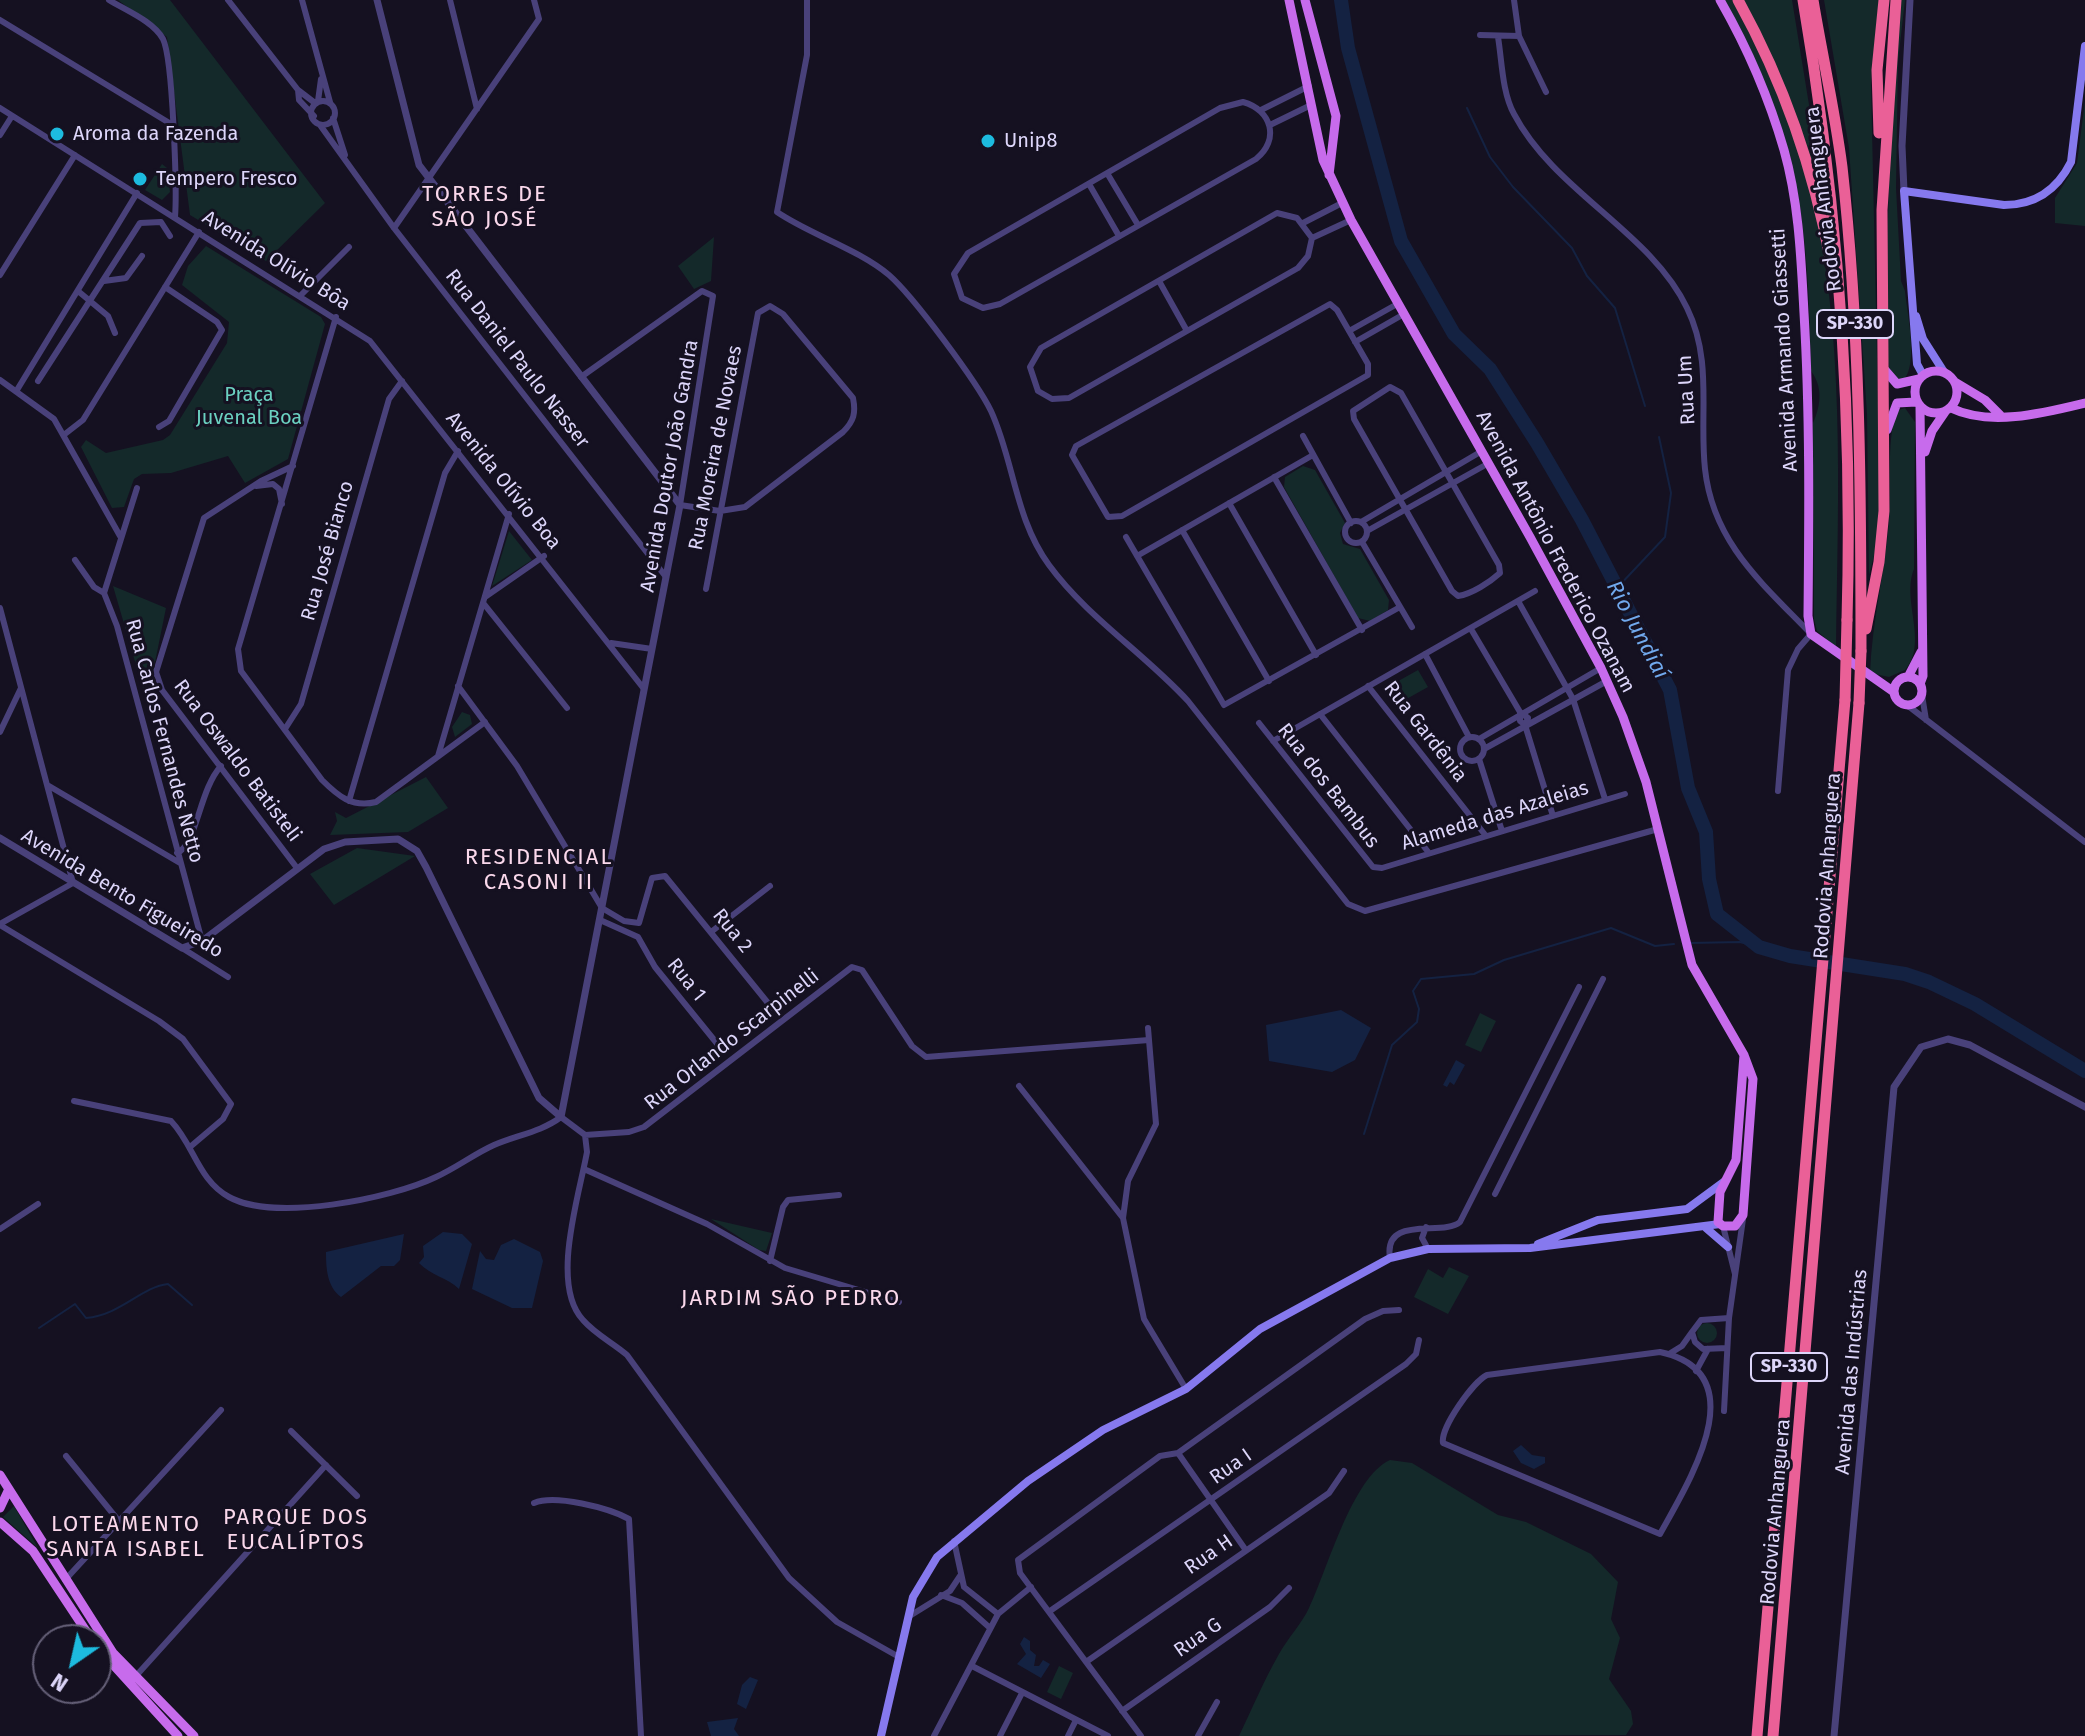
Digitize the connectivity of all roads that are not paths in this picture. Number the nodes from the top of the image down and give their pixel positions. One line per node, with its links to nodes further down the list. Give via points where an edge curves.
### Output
1 (109, 0): 39 (street, via 163,40)
2 (228, 0): 25 (street)
3 (302, 0): 23 (street)
4 (377, 0): 47 (street, via 419,165)
5 (450, 0): 31 (street)
6 (534, 0): 31 (street, via 539,19)
7 (807, 0): 180 (street, via 807,55 777,212 888,275 925,318 991,410 1024,518 1048,563 1188,701 1348,904 1365,911)
8 (1289, 0): 24 (main road, Avenida Antônio Frederico Ozanam)
9 (1305, 0): 34 (main road)
10 (1514, 0): 20 (street)
11 (1720, 0): 137 (main road, Avenida Armando Giassetti, via 1757,75 1793,193 1806,343)
12 (1738, 0): 78 (highway, via 1776,75 1806,159 1828,244)
13 (1803, 0): 78 (highway, Rodovia Anhanguera / SP-330, via 1829,164)
14 (1813, 0): 141 (highway, Rodovia Anhanguera / SP-330, via 1841,164 1855,314)
15 (1884, 0): 52 (highway, via 1877,84)
16 (1896, 0): 52 (highway)
17 (1910, 0): 49 (street)
18 (0, 20): 39 (street)
19 (1480, 35): 21 (street)
20 (1519, 36): 21 (street); 26 (street)
21 (1498, 37): 137 (street, Rua Um, via 1512,112 1530,139 1555,170 1653,259 1687,307 1705,373 1705,467 1718,522 1739,560)
22 (2085, 46): 49 (main road, via 2071,162 2045,194 2004,205)
23 (322, 75): 28 (street); 29 (street)
24 (1309, 86): 27 (street); 32 (main road, Avenida Antônio Frederico Ozanam)
25 (298, 90): 28 (street); 37 (street, via 299,100)
26 (1546, 92)
27 (1287, 95): 33 (street); 35 (street)
28 (317, 102): 29 (street); 37 (street)
29 (330, 102): 38 (street)
30 (0, 108): 36 (street, Avenida Olívio Bôa)
31 (477, 109): 47 (street)
32 (1312, 109): 34 (main road, via 1326,119); 35 (street); 46 (main road, Avenida Antônio Frederico Ozanam)
33 (1261, 110): 41 (street); 45 (street, via 1232,103)
34 (1335, 111): 46 (main road)
35 (1293, 113): 41 (street)
36 (12, 116): 42 (street); 43 (street, Avenida Olívio Bôa)
37 (314, 116): 40 (street)
38 (333, 118): 40 (street, via 327,126); 44 (street, Rua Daniel Paulo Nasser)
39 (171, 124): 53 (street)
40 (320, 125): 44 (street, Rua Daniel Paulo Nasser)
41 (1270, 125): 56 (street, via 1268,144 1256,159)
42 (0, 135)
43 (75, 155): 50 (street, Avenida Olívio Bôa); 64 (street)
44 (346, 158): 57 (street, Rua Daniel Paulo Nasser)
45 (1107, 173): 48 (street); 56 (street)
46 (1329, 175): 51 (main road, Avenida Antônio Frederico Ozanam)
47 (429, 179): 57 (street); 83 (street)
48 (1089, 184): 60 (street); 60 (street, via 961,258 954,274 957,290 975,307 992,307)
49 (1904, 191): 73 (main road)
50 (137, 193): 53 (street, Avenida Olívio Bôa); 68 (street)
51 (1342, 203): 54 (main road, Avenida Antônio Frederico Ozanam); 55 (street)
52 (1882, 210): 81 (highway)
53 (175, 217): 58 (street, Avenida Olívio Bôa)
54 (1351, 220): 61 (street); 71 (main road, Avenida Antônio Frederico Ozanam)
55 (1303, 223): 61 (street); 66 (street, via 1277,213)
56 (1138, 225): 60 (street)
57 (394, 228): 126 (street, Rua Daniel Paulo Nasser)
58 (199, 232): 67 (street); 69 (street, Avenida Olívio Bôa)
59 (170, 236): 65 (street, via 161,222 140,223)
60 (1119, 236)
61 (1312, 238): 75 (street, via 1298,268)
62 (349, 247): 69 (street)
63 (142, 256): 65 (street, via 126,278)
64 (0, 275)
65 (104, 281): 70 (street)
66 (1159, 281): 75 (street); 75 (street, via 1041,348 1030,367 1033,383 1052,399 1069,398)
67 (165, 287): 94 (street, via 222,330 169,421); 95 (street, via 78,427)
68 (78, 291): 70 (street); 89 (street)
69 (300, 296): 74 (street, Avenida Olívio Bôa)
70 (93, 301): 77 (street); 86 (street)
71 (1399, 303): 72 (main road, Avenida Antônio Frederico Ozanam); 76 (street)
72 (1405, 313): 80 (street); 99 (main road, Avenida Antônio Frederico Ozanam)
73 (1915, 313): 82 (main road, via 1923,339); 84 (main road)
74 (336, 317): 79 (street, Avenida Olívio Bôa); 103 (street)
75 (1187, 331)
76 (1349, 331): 80 (street); 80 (street, via 1337,310 1325,305 1076,446 1072,455 1105,513 1122,516 1364,378 1370,370)
77 (115, 333)
78 (1843, 335): 296 (highway, Rodovia Anhanguera / SP-330, bridge, via 1845,700)
79 (370, 341): 87 (street, Avenida Olívio Boa)
80 (1355, 342)
81 (1882, 367): 84 (main road, via 1897,384); 97 (highway)
82 (1944, 372): 84 (main road); 88 (main road)
83 (581, 377): 111 (street); 111 (street, Avenida Doutor João Gandra, via 706,291 713,296)
84 (1921, 377): 91 (main road, via 1915,392)
85 (0, 380): 89 (street)
86 (38, 381)
87 (402, 381): 98 (street, Avenida Olívio Boa); 165 (street, Rua José Bianco, via 389,399 301,704)
88 (1955, 382): 92 (main road, via 1957,396); 93 (main road)
89 (17, 390): 95 (street)
90 (2085, 403): 93 (main road, via 2039,414)
91 (1918, 404): 92 (main road, via 1931,413); 97 (main road, via 1901,400 1894,407); 101 (main road)
92 (1948, 410): 93 (main road, via 1969,417); 101 (main road, via 1932,431)
93 (2000, 415)
94 (159, 427)
95 (65, 434): 120 (street)
96 (1303, 436): 100 (street)
97 (1885, 445): 141 (highway, via 1883,535)
98 (458, 451): 115 (street, Avenida Olívio Boa); 178 (street, via 445,473)
99 (1482, 451): 102 (main road, Avenida Antônio Frederico Ozanam); 104 (street)
100 (1313, 455): 105 (street); 117 (street)
101 (1922, 459): 140 (main road)
102 (1489, 463): 106 (street); 144 (main road, Avenida Antônio Frederico Ozanam)
103 (293, 465): 107 (street); 112 (street)
104 (1445, 472): 106 (street); 109 (street); 109 (street, via 1396,387 1358,405 1354,419)
105 (1274, 477): 110 (street); 136 (street)
106 (1451, 483): 113 (street); 113 (street, via 1499,565 1496,577 1458,596)
107 (252, 487): 112 (street, via 273,484); 173 (street, Rua Oswaldo Batisteli, via 211,511 199,526 156,672 162,690)
108 (137, 488): 120 (street)
109 (1399, 499): 113 (street); 116 (street)
110 (1229, 503): 118 (street); 143 (street)
111 (680, 505): 114 (street); 126 (street, Avenida Doutor João Gandra)
112 (282, 507): 165 (street, via 238,661)
113 (1406, 510): 119 (street)
114 (720, 511): 114 (street, Rua Moreira de Novaes, via 758,313 770,306 783,314 853,398 856,412 843,432 745,507); 127 (street, Rua Moreira de Novaes)
115 (509, 514): 123 (street, Avenida Olívio Boa); 130 (street)
116 (1361, 522): 117 (street); 119 (street)
117 (1351, 523): 122 (street, via 1346,536)
118 (1182, 530): 124 (street); 147 (street)
119 (1367, 531): 122 (street)
120 (120, 536): 129 (street)
121 (1126, 537): 124 (street)
122 (1362, 542): 132 (street)
123 (544, 556): 130 (street); 138 (street, Avenida Olívio Boa)
124 (1137, 556): 147 (street, via 1224,705)
125 (75, 560): 129 (street, Rua Carlos Fernandes Netto)
126 (666, 577): 139 (street, Avenida Doutor João Gandra)
127 (706, 589)
128 (1535, 591): 131 (street)
129 (104, 593): 185 (street, Rua Carlos Fernandes Netto)
130 (485, 600): 149 (street); 158 (street)
131 (1518, 601): 135 (street); 152 (street)
132 (1400, 607): 134 (street); 136 (street)
133 (0, 608): 151 (street)
134 (1412, 627)
135 (1471, 629): 142 (street); 159 (street)
136 (1362, 630): 143 (street)
137 (1811, 634): 146 (main road); 175 (street, via 1788,670)
138 (611, 643): 139 (street); 154 (street)
139 (652, 649): 154 (street, Avenida Doutor João Gandra)
140 (1922, 649): 145 (main road); 153 (main road)
141 (1861, 651): 297 (highway, Rodovia Anhanguera / SP-330, bridge)
142 (1425, 654): 150 (street); 167 (street)
143 (1316, 655): 147 (street)
144 (1601, 668): 148 (main road, Avenida Antônio Frederico Ozanam); 152 (street)
145 (1903, 679): 146 (main road); 153 (main road); 155 (main road)
146 (1876, 680): 155 (main road)
147 (1269, 681)
148 (1607, 681): 156 (street); 180 (main road, Avenida Antônio Frederico Ozanam)
149 (458, 686): 162 (street); 171 (street)
150 (1368, 686): 160 (street); 182 (street, Rua Gardênia)
151 (21, 687): 166 (street); 174 (street)
152 (1567, 687): 156 (street); 159 (street)
153 (1921, 689): 157 (main road, via 1916,702); 161 (street)
154 (645, 690): 192 (street, Avenida Doutor João Gandra)
155 (1894, 692): 157 (main road)
156 (1573, 699): 164 (street); 177 (street)
157 (1907, 705): 161 (street)
158 (567, 708)
159 (1520, 712): 164 (street, via 1528,718); 168 (street)
160 (1320, 714): 169 (street); 186 (street)
161 (1926, 720): 184 (street)
162 (485, 722): 171 (street); 192 (street)
163 (1259, 723): 169 (street, Rua dos Bambus)
164 (1525, 725): 170 (street); 179 (street)
165 (285, 729): 178 (street, via 322,780)
166 (0, 732)
167 (1469, 737): 168 (street); 172 (street, via 1460,744 1462,756)
168 (1479, 739): 170 (street)
169 (1273, 741): 188 (street, Rua dos Bambus)
170 (1484, 749): 172 (street)
171 (438, 756): 178 (street, via 376,802)
172 (1479, 759): 181 (street)
173 (221, 766): 185 (street, via 204,790 190,843); 189 (street, Rua Oswaldo Batisteli)
174 (48, 785): 187 (street); 190 (street)
175 (1778, 791)
176 (1625, 794): 177 (street, Alameda das Azaleias)
177 (1605, 799): 179 (street, Alameda das Azaleias)
178 (349, 801)
179 (1553, 816): 181 (street, Alameda das Azaleias)
180 (1658, 829): 209 (main road, Avenida Antônio Frederico Ozanam, via 1688,951)
181 (1502, 831): 182 (street, Alameda das Azaleias)
182 (1486, 836): 186 (street, Alameda das Azaleias)
183 (0, 838): 190 (street, Avenida Bento Figueiredo)
184 (2085, 842)
185 (177, 853): 187 (street, Rua Carlos Fernandes Netto)
186 (1429, 853): 188 (street, Alameda das Azaleias)
187 (180, 863): 198 (street, Rua Carlos Fernandes Netto)
188 (1373, 867)
189 (297, 868): 198 (street); 213 (street, via 345,842 389,839 408,844 426,867 539,1098)
190 (73, 883): 194 (street); 199 (street, Avenida Bento Figueiredo)
191 (770, 886): 196 (street)
192 (602, 908): 193 (street, Avenida Doutor João Gandra); 195 (street)
193 (600, 920): 197 (street); 213 (street, Avenida Doutor João Gandra)
194 (0, 924): 217 (street, via 183,1039 231,1104 223,1119)
195 (636, 924): 196 (street, Rua 2, via 652,878 665,876); 197 (street)
196 (711, 932): 205 (street, Rua 2)
197 (634, 935): 208 (street, Rua 1)
198 (202, 941): 199 (street)
199 (182, 948): 200 (street, Avenida Bento Figueiredo)
200 (228, 977)
201 (1603, 979): 204 (street)
202 (1579, 987): 203 (street)
203 (1574, 997): 204 (street); 220 (street)
204 (1590, 1005): 220 (street, via 1496,1192)
205 (772, 1008)
206 (1148, 1028): 207 (street)
207 (1149, 1040): 216 (street, Rua Orlando Scarpinelli, via 926,1057 912,1046 862,970 852,967 660,1117 629,1132); 225 (street, via 1156,1124 1128,1181)
208 (719, 1046)
209 (1744, 1055): 214 (main road); 215 (main road, Avenida Antônio Frederico Ozanam, via 1753,1079)
210 (1019, 1086): 225 (street)
211 (74, 1101): 217 (street, via 159,1116 171,1121)
212 (2085, 1107): 298 (street, Avenida das Indústrias, via 1970,1045 1948,1039 1921,1047 1894,1087)
213 (561, 1117): 216 (street); 217 (street, via 412,1187 289,1210 245,1204 214,1187)
214 (1739, 1129): 215 (main road); 219 (main road, via 1736,1160)
215 (1749, 1133): 221 (main road, Avenida Antônio Frederico Ozanam)
216 (585, 1135): 218 (street)
217 (190, 1147)
218 (584, 1169): 236 (street, via 707,1224); 275 (street, via 567,1276 573,1307 634,1364 789,1578 837,1622)
219 (1727, 1179): 221 (main road); 226 (main road, via 1687,1209); 227 (main road, via 1717,1207)
220 (1481, 1182): 228 (street, via 1458,1224)
221 (1745, 1189): 224 (main road, Avenida Antônio Frederico Ozanam)
222 (839, 1195): 236 (street, via 788,1200)
223 (38, 1204): 230 (street)
224 (1743, 1215): 227 (main road, via 1735,1226); 237 (street, Avenida Antônio Frederico Ozanam)
225 (1123, 1218): 247 (street, via 1144,1319)
226 (1598, 1220): 231 (main road, via 1591,1231); 233 (main road)
227 (1722, 1225): 229 (main road); 232 (street, Avenida Antônio Frederico Ozanam)
228 (1426, 1227): 234 (street, via 1422,1238); 235 (street, via 1414,1227 1394,1240)
229 (1706, 1228): 231 (main road); 232 (main road)
230 (0, 1229)
231 (1598, 1241): 233 (main road)
232 (1728, 1247): 237 (street, Avenida Antônio Frederico Ozanam)
233 (1530, 1248): 234 (main road)
234 (1428, 1249): 235 (main road)
235 (1390, 1258): 247 (main road, via 1260,1329)
236 (770, 1261): 238 (street)
237 (1735, 1277): 240 (street, Avenida Antônio Frederico Ozanam)
238 (899, 1302)
239 (1399, 1310): 251 (street, via 1365,1319)
240 (1729, 1318): 241 (street, via 1701,1320); 243 (street, Avenida Antônio Frederico Ozanam)
241 (1692, 1332): 244 (street, via 1698,1346); 245 (street)
242 (1419, 1340): 258 (street, Rua I, via 1416,1354 1406,1364)
243 (1727, 1348): 244 (street); 249 (street, Avenida Antônio Frederico Ozanam)
244 (1708, 1349): 246 (street)
245 (1669, 1354): 246 (street); 246 (street, via 1634,1354 1487,1375 1469,1392 1443,1433 1443,1443 1660,1534 1712,1424 1711,1396)
246 (1696, 1371)
247 (1186, 1389): 263 (main road, via 1103,1430)
248 (221, 1410): 261 (street)
249 (1724, 1411)
250 (291, 1431): 253 (street)
251 (1178, 1453): 258 (street); 267 (street, via 1160,1456 1023,1553 1017,1566)
252 (66, 1456): 261 (street)
253 (326, 1465): 257 (street); 279 (street)
254 (1344, 1471): 264 (street, Rua H, via 1329,1493)
255 (0, 1475): 256 (main road)
256 (9, 1489): 260 (main road); 266 (main road)
257 (357, 1496)
258 (1211, 1501): 264 (street); 270 (street, Rua I)
259 (534, 1503): 287 (street, via 561,1500 629,1519)
260 (0, 1508)
261 (118, 1520): 266 (street)
262 (0, 1522): 273 (main road, via 33,1551)
263 (954, 1541): 265 (street); 272 (main road, via 921,1580)
264 (1245, 1549): 276 (street, Rua H)
265 (961, 1576): 269 (street); 271 (street, via 964,1587)
266 (65, 1580): 279 (main road)
267 (1031, 1587): 270 (street); 271 (street)
268 (1289, 1588): 282 (street, Rua G, via 1270,1607)
269 (941, 1595): 272 (street); 274 (street, via 962,1603)
270 (1050, 1611): 276 (street)
271 (998, 1614): 274 (street)
272 (908, 1617): 275 (main road)
273 (81, 1624)
274 (990, 1628): 278 (street)
275 (899, 1657): 288 (main road)
276 (1086, 1662): 282 (street)
277 (112, 1664): 285 (main road)
278 (972, 1666): 280 (street); 289 (street)
279 (135, 1677): 286 (main road)
280 (1022, 1693): 283 (street); 290 (street)
281 (1217, 1702): 295 (street)
282 (1122, 1711): 284 (street)
283 (1076, 1720): 291 (street); 292 (street)
284 (1134, 1727): 293 (street); 294 (street)
285 (178, 1736)
286 (194, 1736)
287 (641, 1736)
288 (881, 1736)
289 (934, 1736)
290 (1000, 1736)
291 (1068, 1736)
292 (1108, 1736)
293 (1131, 1736)
294 (1141, 1736)
295 (1198, 1736)
296 (1757, 1736)
297 (1773, 1736)
298 (1834, 1736)

